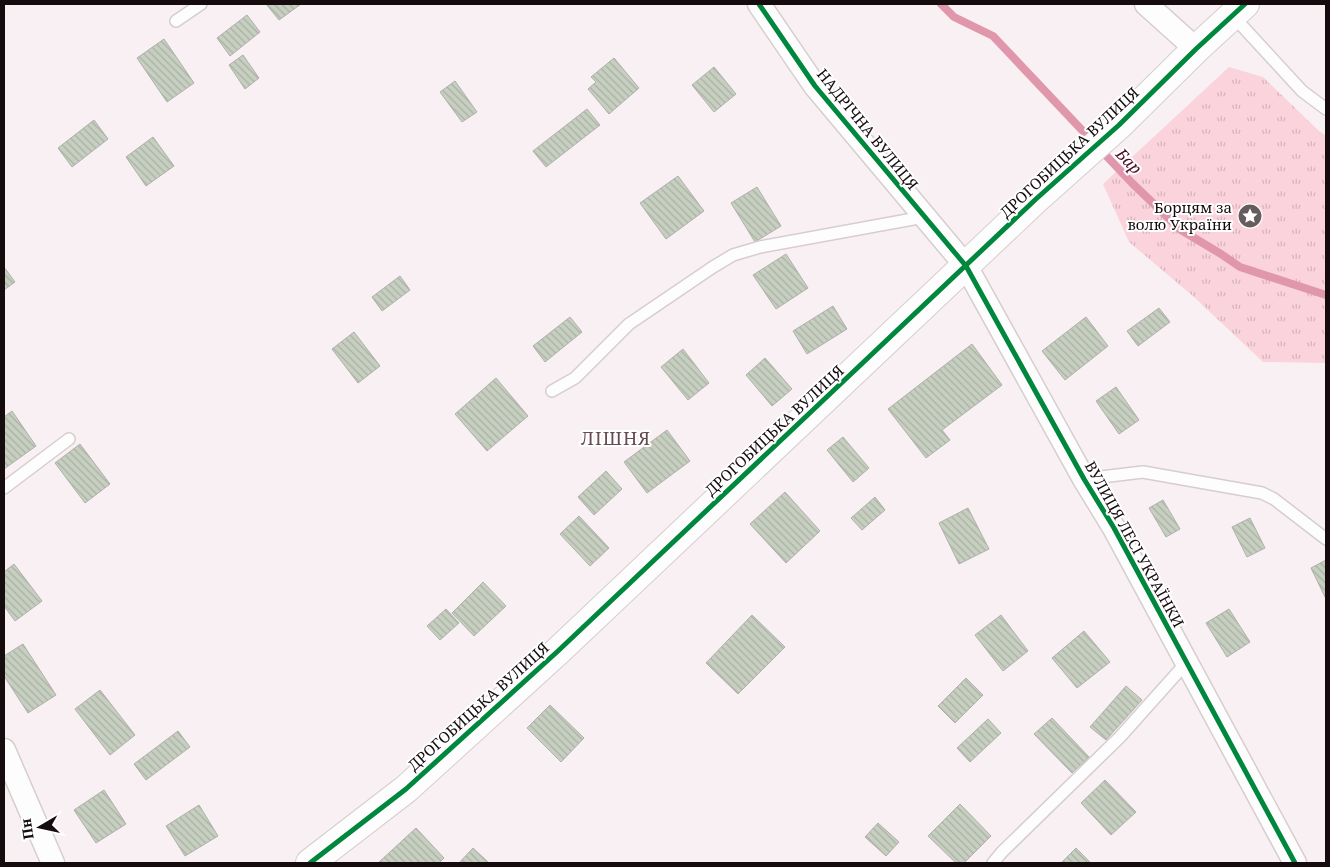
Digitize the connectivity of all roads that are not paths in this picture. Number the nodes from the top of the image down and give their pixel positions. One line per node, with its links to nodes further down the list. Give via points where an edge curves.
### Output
1 (201, 4): 5 (lane)
2 (759, 4): 8 (street, НАДРІЧНА ВУЛИЦЯ, via 815,86)
3 (1146, 4): 6 (street)
4 (1239, 10): 6 (main road, ДРОГОБИЦЬКА ВУЛИЦЯ); 7 (lane, via 1302,91)
5 (176, 21)
6 (1196, 49): 9 (main road, ДРОГОБИЦЬКА ВУЛИЦЯ)
7 (1326, 109)
8 (924, 217): 9 (street, НАДРІЧНА ВУЛИЦЯ); 10 (lane, via 760,247 733,255 629,324 575,378)
9 (966, 266): 12 (street, ВУЛИЦЯ ЛЕСІ УКРАЇНКИ); 18 (main road, ДРОГОБИЦЬКА ВУЛИЦЯ, via 515,690 406,789)
10 (552, 391)
11 (68, 439): 13 (lane)
12 (1084, 479): 14 (lane, via 1143,472 1262,493); 15 (street, ВУЛИЦЯ ЛЕСІ УКРАЇНКИ)
13 (4, 488)
14 (1326, 539)
15 (1187, 662): 19 (lane, via 1120,737); 20 (street, ВУЛИЦЯ ЛЕСІ УКРАЇНКИ)
16 (4, 750): 17 (street)
17 (53, 863)
18 (310, 863)
19 (993, 863)
20 (1295, 863)

